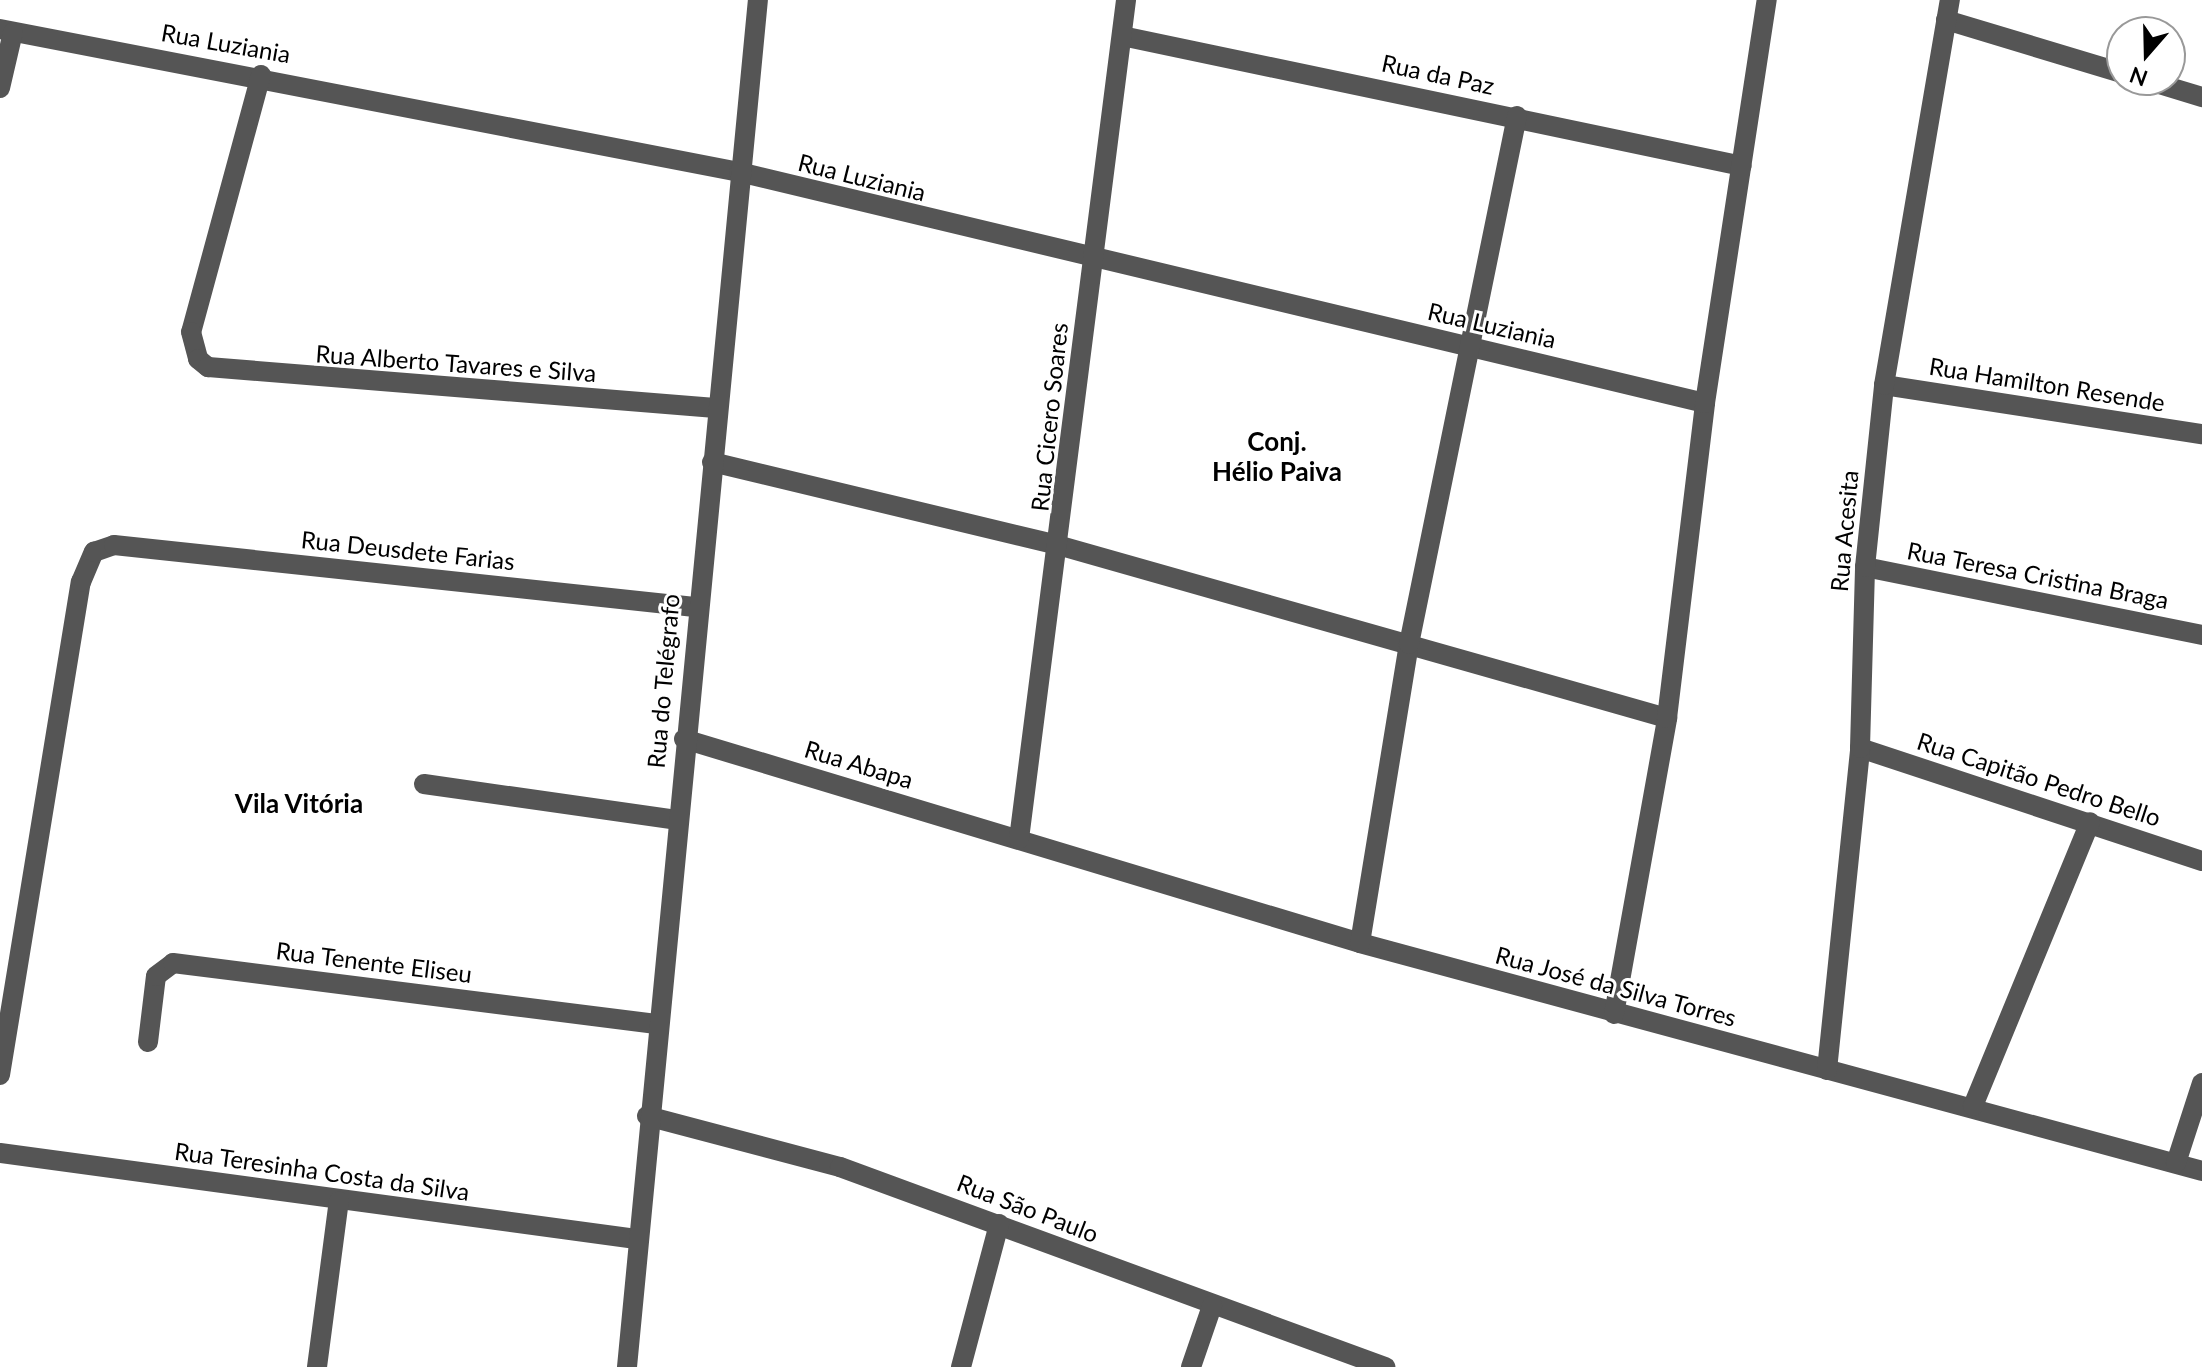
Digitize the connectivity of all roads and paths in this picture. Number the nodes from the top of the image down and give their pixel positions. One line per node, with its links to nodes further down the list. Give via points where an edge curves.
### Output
1 (758, 0): 12 (street, Rua do Telégrafo)
2 (1126, 0): 6 (street, Rua Cicero Soares)
3 (1767, 0): 11 (street)
4 (1948, 10): 7 (street); 15 (street, Rua Acesita)
5 (7, 31): 8 (street, Rua Luziania); 9 (street)
6 (1122, 36): 10 (street, Rua da Paz); 13 (street, Rua Cicero Soares)
7 (2106, 67)
8 (261, 75): 12 (street, Rua Luziania); 17 (street, Rua Alberto Tavares e Silva, via 191,332 198,359 226,373)
9 (0, 88)
10 (1517, 116): 11 (street, Rua da Paz); 14 (street)
11 (1742, 166): 16 (street)
12 (739, 172): 13 (street, Rua Luziania); 17 (street, Rua do Telégrafo)
13 (1092, 262): 14 (street, Rua Luziania); 20 (street, Rua Cicero Soares)
14 (1468, 345): 16 (street, Rua Luziania); 24 (street)
15 (1884, 385): 18 (street, Rua Hamilton Resende); 21 (street, Rua Acesita)
16 (1705, 403): 25 (street)
17 (715, 408): 19 (street, Rua do Telégrafo)
18 (2202, 434)
19 (712, 462): 20 (street); 22 (street, Rua do Telégrafo)
20 (1061, 546): 24 (street); 31 (street, Rua Cicero Soares)
21 (1865, 567): 23 (street, Rua Teresa Cristina Braga); 27 (street, Rua Acesita)
22 (695, 607): 26 (street, Rua do Telégrafo); 38 (street, Rua Deusdete Farias, via 114,545 94,552 81,582)
23 (2202, 635)
24 (1409, 644): 25 (street); 33 (street)
25 (1667, 718): 34 (street)
26 (684, 739): 29 (street, Rua do Telégrafo); 31 (street, Rua Abapa)
27 (1860, 748): 30 (street, Rua Capitão Pedro Bello); 37 (street, Rua Acesita)
28 (424, 784): 29 (street)
29 (676, 820): 35 (street, Rua do Telégrafo)
30 (2090, 822): 32 (street, Rua Capitão Pedro Bello); 40 (street)
31 (1019, 839): 33 (street, Rua José da Silva Torres)
32 (2202, 861)
33 (1360, 943): 34 (street, Rua José da Silva Torres)
34 (1614, 1014): 37 (street, Rua José da Silva Torres)
35 (656, 1024): 36 (street, Rua Tenente Eliseu, via 173,963 156,976); 41 (street, Rua do Telégrafo)
36 (148, 1042)
37 (1827, 1070): 40 (street, Rua José da Silva Torres)
38 (0, 1075)
39 (2202, 1083): 43 (street)
40 (1973, 1106): 43 (street, Rua José da Silva Torres)
41 (647, 1116): 46 (street, Rua São Paulo, via 840,1167); 47 (street, Rua do Telégrafo)
42 (0, 1153): 45 (street, Rua Teresinha Costa da Silva)
43 (2176, 1163): 44 (street, Rua José da Silva Torres)
44 (2202, 1171)
45 (339, 1201): 47 (street, Rua Teresinha Costa da Silva); 49 (street)
46 (999, 1224): 48 (street, Rua São Paulo); 51 (street)
47 (636, 1239): 50 (street, Rua do Telégrafo)
48 (1212, 1306): 52 (street); 53 (street, Rua São Paulo)
49 (317, 1367)
50 (627, 1367)
51 (961, 1367)
52 (1191, 1367)
53 (1385, 1367)

